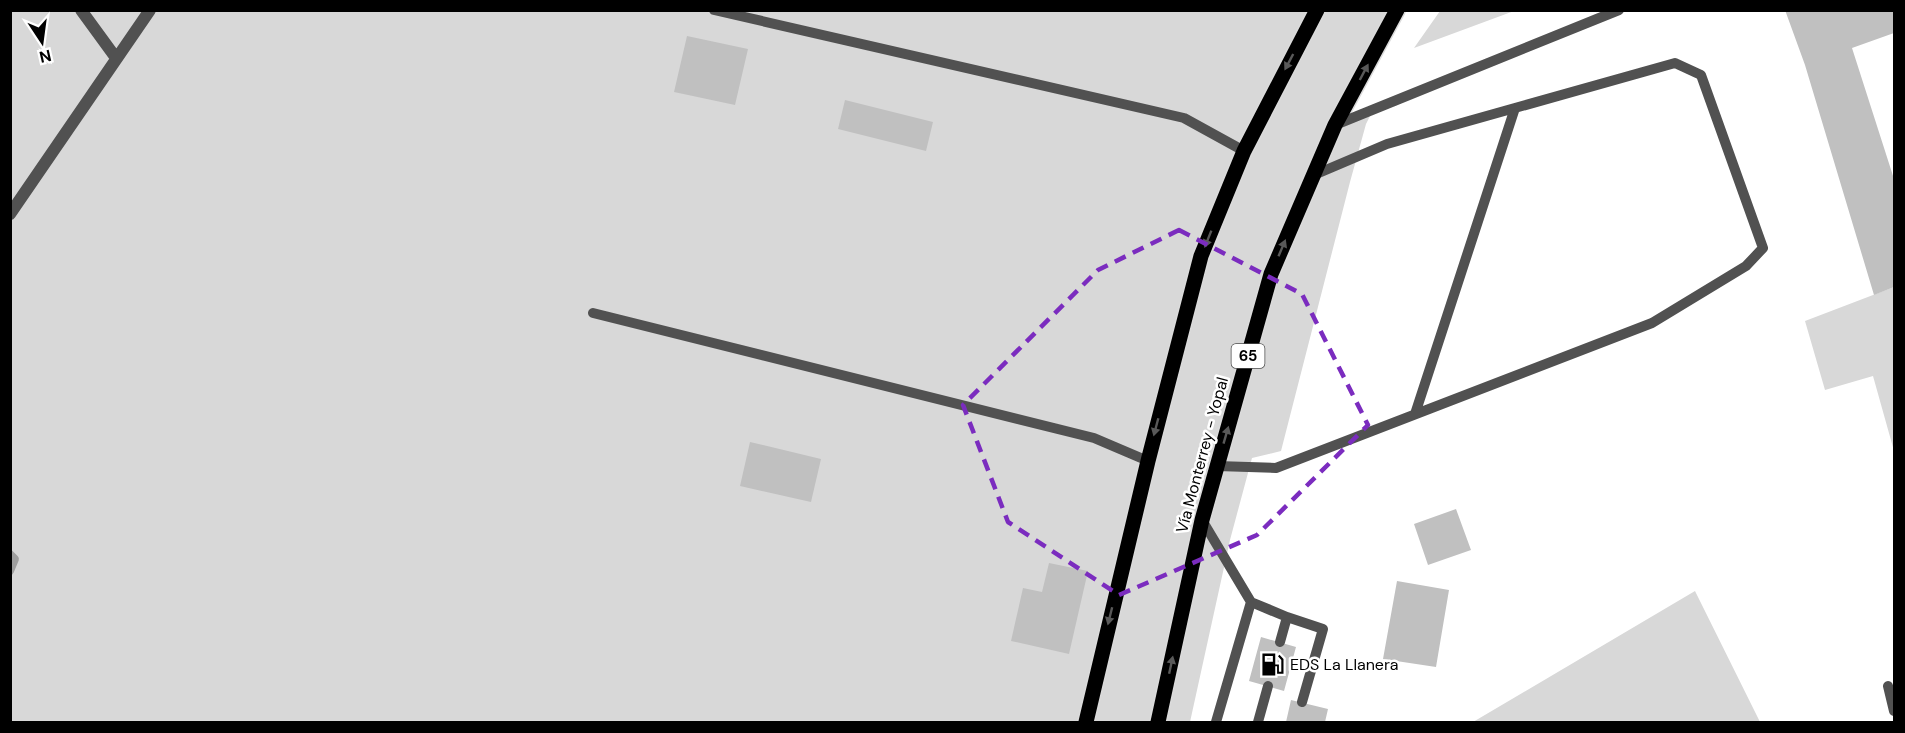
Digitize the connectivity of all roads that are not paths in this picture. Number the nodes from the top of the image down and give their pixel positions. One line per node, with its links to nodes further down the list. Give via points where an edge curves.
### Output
1 (81, 10): 7 (street)
2 (150, 10): 7 (street)
3 (714, 10): 10 (lane, via 1184,118)
4 (1317, 10): 10 (main road, one-way to 10)
5 (1397, 10): 9 (main road, Vía Monterrey - Yopal / 65, one-way to 5)
6 (1619, 10): 9 (lane)
7 (116, 58): 12 (street)
8 (1515, 108): 11 (lane, via 1387,144); 14 (lane); 14 (lane, via 1675,63 1701,75 1763,248 1746,266 1652,323)
9 (1335, 125): 11 (main road, Vía Monterrey - Yopal / 65)
10 (1244, 151): 15 (main road, one-way to 15, via 1201,256)
11 (1314, 175): 16 (main road, Vía Monterrey - Yopal / 65, one-way to 11, via 1271,274)
12 (10, 214)
13 (593, 313): 15 (lane, via 1094,438)
14 (1415, 414): 16 (lane, via 1276,468)
15 (1148, 461): 25 (main road, one-way to 25)
16 (1217, 466): 17 (main road, Vía Monterrey - Yopal / 65)
17 (1202, 520): 18 (lane); 26 (main road, Vía Monterrey - Yopal / 65, one-way to 17)
18 (1251, 602): 19 (lane); 27 (lane)
19 (1287, 617): 20 (lane); 23 (lane, via 1323,629)
20 (1280, 642)
21 (1268, 686): 28 (lane)
22 (1888, 686): 24 (lane)
23 (1302, 702)
24 (1894, 711)
25 (1086, 723)
26 (1158, 723)
27 (1216, 723)
28 (1258, 723)

